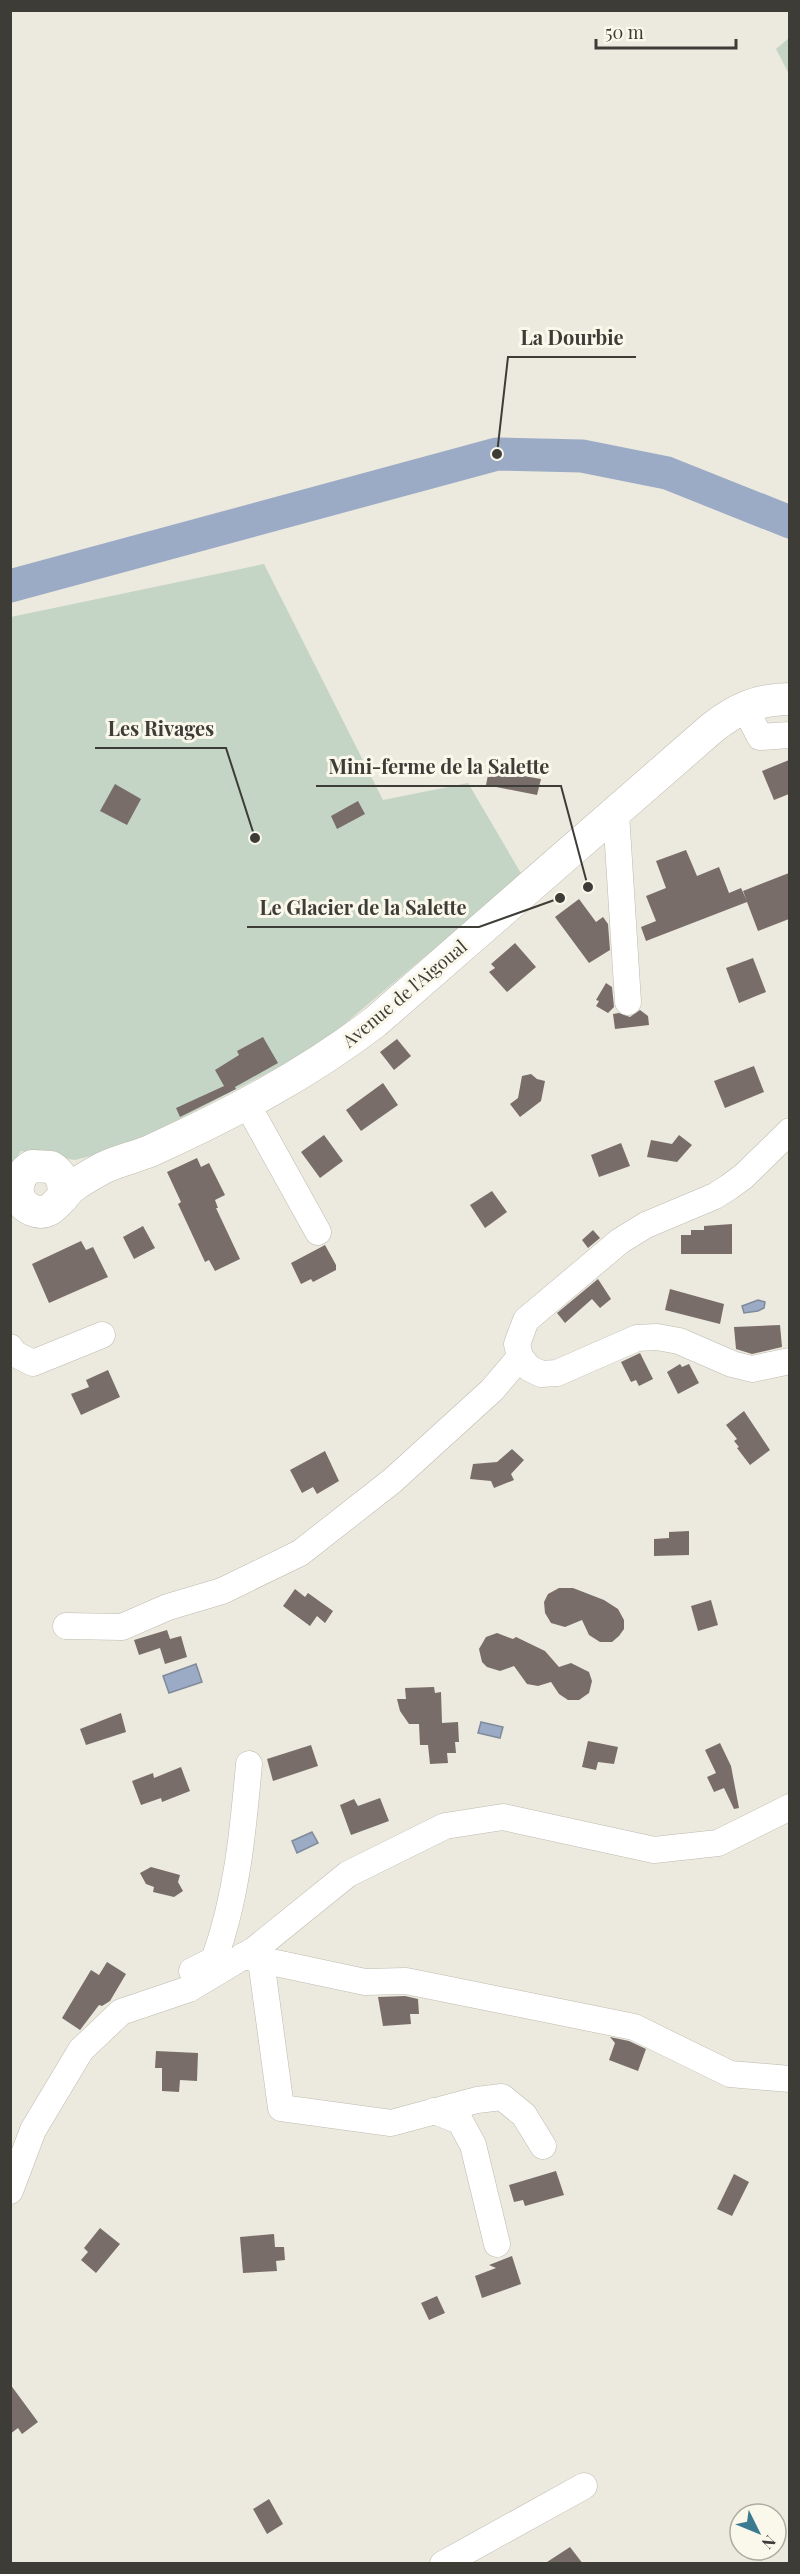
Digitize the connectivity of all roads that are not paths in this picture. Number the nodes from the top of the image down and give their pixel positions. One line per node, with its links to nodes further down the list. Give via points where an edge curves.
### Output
1 (789, 699): 2 (main road, Avenue de l'Aigoual)
2 (744, 706): 3 (street, via 760,736); 4 (main road, Avenue de l'Aigoual, via 712,728)
3 (789, 735)
4 (616, 813): 5 (street); 6 (main road, Avenue de l'Aigoual, via 375,1022 327,1057)
5 (628, 1002)
6 (247, 1104): 8 (main road, Avenue de l'Aigoual, via 149,1151 105,1167 78,1183 59,1184 45,1165 32,1166 22,1174); 9 (street)
7 (789, 1131): 12 (street, via 729,1187 646,1225 593,1263 526,1320 517,1344)
8 (16, 1202)
9 (318, 1232)
10 (102, 1335): 11 (street, via 33,1363)
11 (10, 1347)
12 (520, 1357): 13 (street, via 528,1368 541,1374 557,1373 637,1338 657,1337 679,1341 752,1369); 14 (street, via 492,1390 392,1481 300,1553 222,1591 168,1607 122,1628)
13 (789, 1361)
14 (66, 1626)
15 (249, 1764): 18 (street, via 228,1923 214,1960 157,1982)
16 (789, 1807): 17 (street, via 718,1843 654,1850 503,1817 445,1826 348,1874)
17 (252, 1958): 18 (street, via 189,1989); 19 (street, via 365,1982 406,1981 634,2026 730,2074); 20 (street, via 281,2108 391,2123)
18 (121, 2012): 22 (street, via 81,2050 33,2130)
19 (789, 2079)
20 (434, 2111): 21 (street, via 502,2097 524,2115); 23 (street, via 460,2121 473,2145)
21 (543, 2146)
22 (10, 2191)
23 (497, 2244)
24 (584, 2486): 25 (street)
25 (443, 2564)

